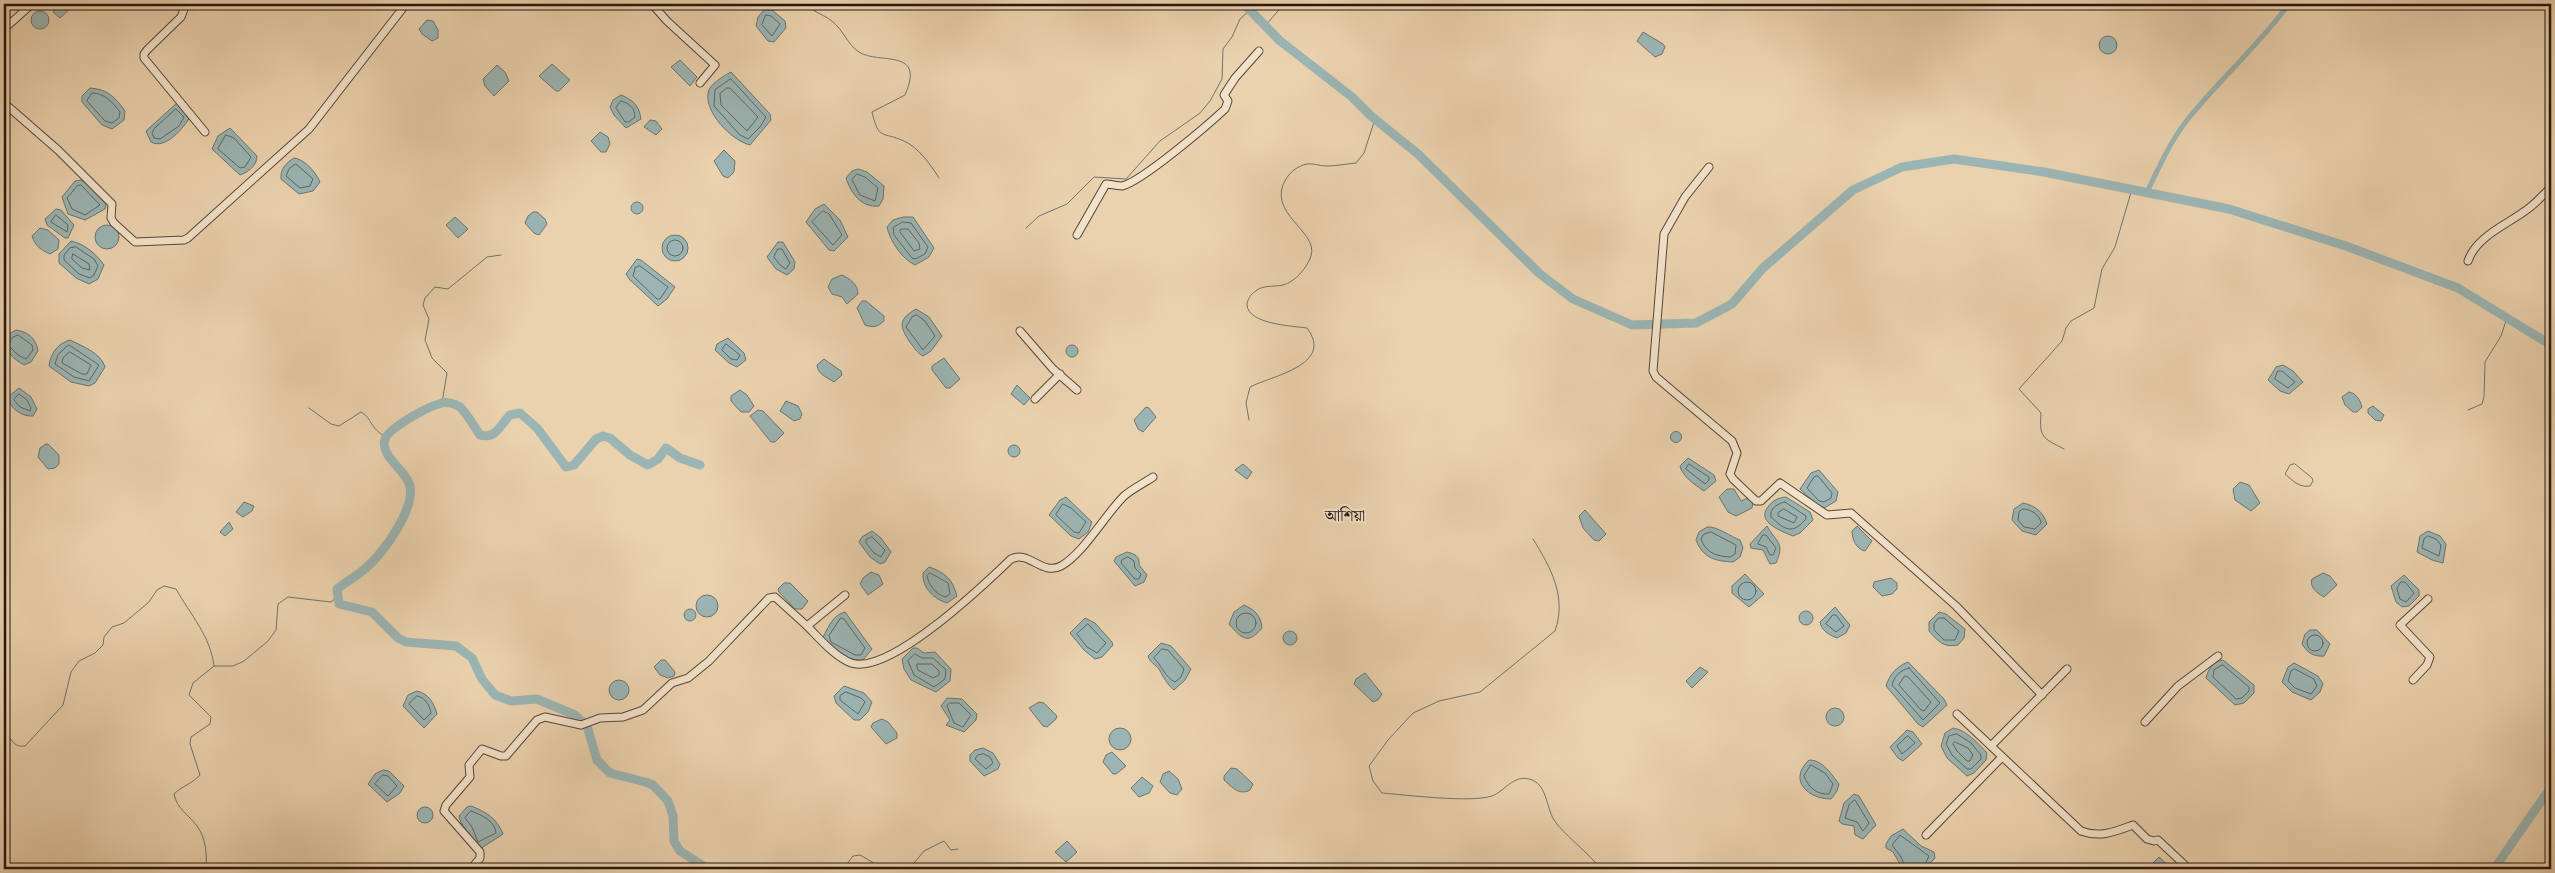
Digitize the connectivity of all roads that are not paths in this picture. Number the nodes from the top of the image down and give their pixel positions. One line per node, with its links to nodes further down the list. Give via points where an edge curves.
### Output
1 (32, 4): 5 (street)
2 (186, 4): 9 (street, via 180,17 147,50 144,58)
3 (406, 4): 8 (street, via 309,129 184,240 135,242 114,223 112,204 58,150)
4 (652, 4): 7 (street, via 715,65)
5 (4, 29)
6 (1259, 51): 12 (street, via 1224,95 1228,101 1226,109 1157,165 1121,186 1106,184)
7 (700, 83)
8 (4, 103)
9 (205, 132)
10 (1709, 167): 25 (street, via 1685,197 1664,234 1653,371 1656,376 1732,441 1737,453 1730,474 1732,480 1756,501 1761,501 1780,483 1827,515 1851,513 1956,606)
11 (2551, 187): 13 (street, via 2530,208 2490,235)
12 (1077, 235)
13 (2468, 261)
14 (1020, 331): 15 (street)
15 (1060, 374): 16 (street); 17 (street)
16 (1077, 390)
17 (1035, 399)
18 (1153, 477): 21 (street, via 1125,495 1080,549 1061,566 1045,569 1024,557 1011,559 934,628 895,654 853,663 830,648)
19 (845, 595): 21 (street)
20 (2428, 599): 24 (street, via 2400,625 2430,657)
21 (807, 626): 31 (street, via 784,602 775,597 769,598 688,678 672,682 643,710 581,725 545,717 537,720 506,756 484,748 470,763 470,778 444,811 480,852 480,858)
22 (2218, 656): 27 (street, via 2178,686)
23 (2067, 669): 25 (street)
24 (2413, 680)
25 (2042, 695): 28 (street)
26 (1957, 714): 28 (street)
27 (2145, 722)
28 (1991, 746): 29 (street)
29 (2002, 757): 30 (street); 32 (street, via 2081,831 2105,835 2132,826 2148,839 2158,840)
30 (1926, 835)
31 (471, 869)
32 (2189, 869)

